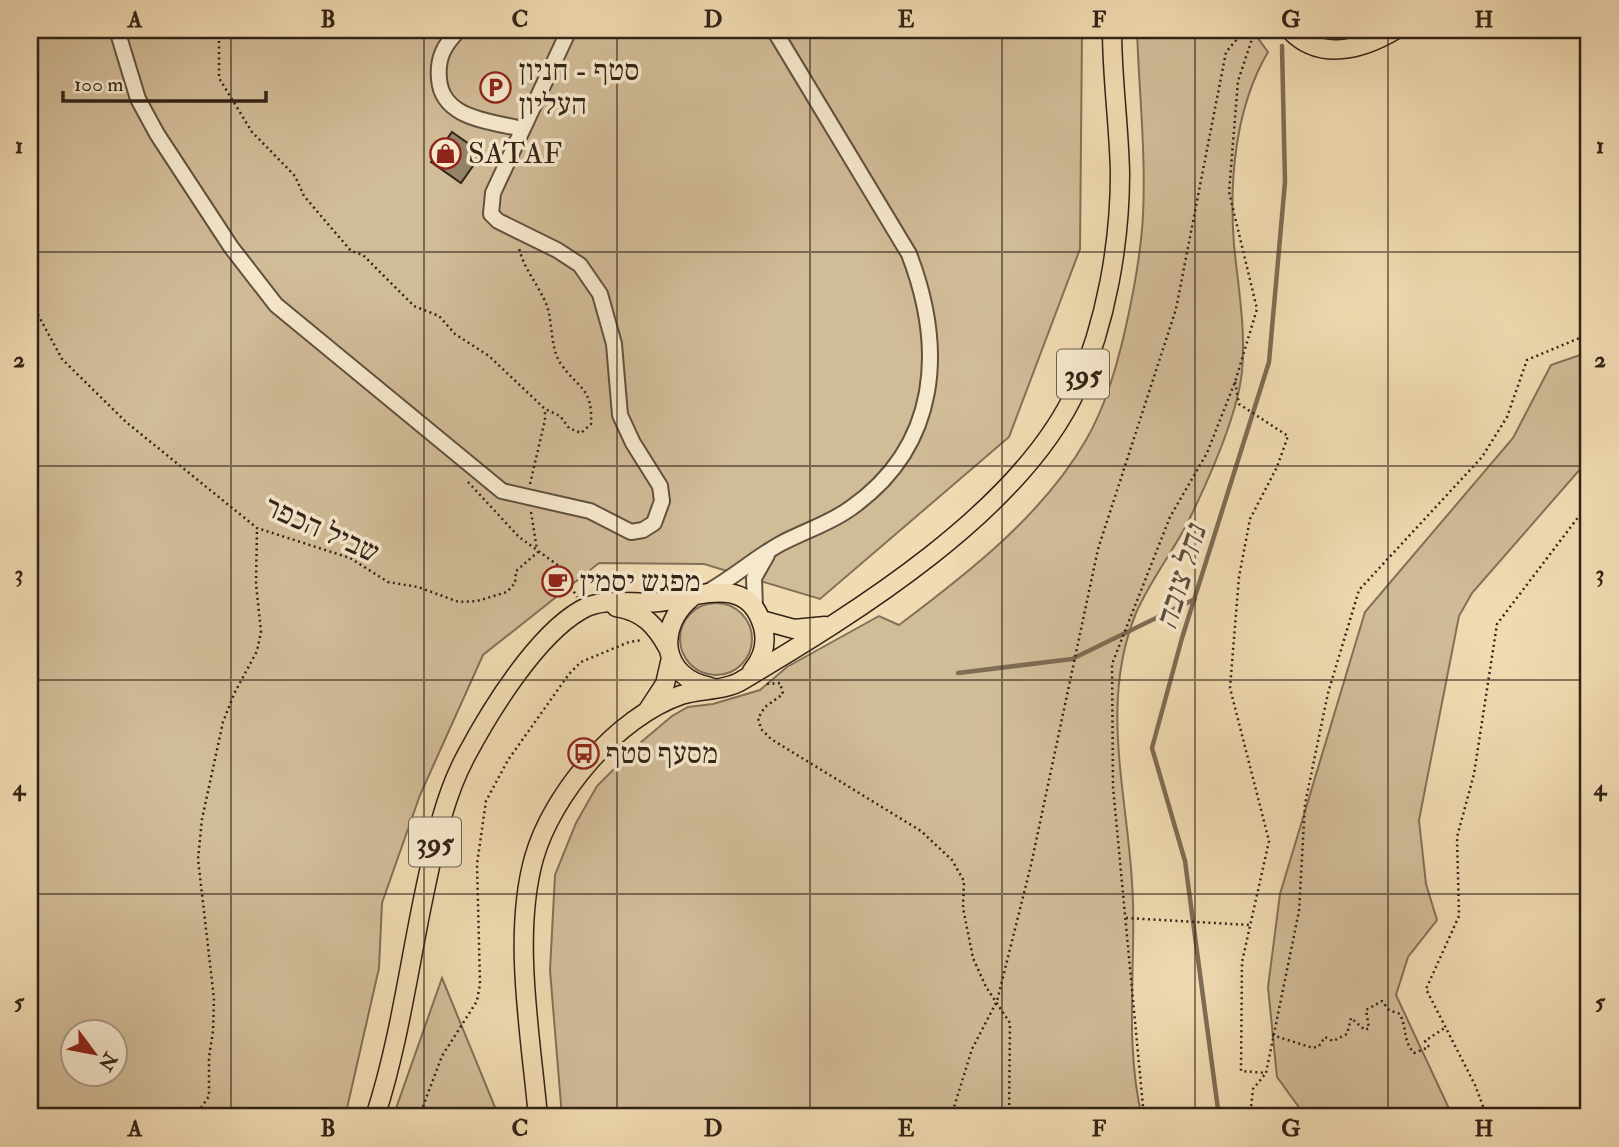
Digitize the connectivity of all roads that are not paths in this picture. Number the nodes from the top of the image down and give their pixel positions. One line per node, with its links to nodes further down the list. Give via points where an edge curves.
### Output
1 (117, 30): 8 (street, via 138,99 157,134 231,247 276,305 502,491 590,511 631,532 643,530 654,523 662,501 660,486 620,415 614,344 600,294 580,265 491,214 490,206)
2 (459, 30): 8 (street, via 440,55 439,90 445,102 458,112)
3 (569, 30): 8 (street)
4 (774, 30): 9 (street, via 909,254 921,289 931,353 925,407 898,459 851,508)
5 (1112, 30): 13 (main road, 395, via 1119,203 1104,303 1078,386 1045,443 984,508 924,560)
6 (1290, 30): 7 (main road, via 1308,43 1355,50)
7 (1395, 30)
8 (522, 129)
9 (782, 543): 10 (street); 12 (street, via 758,568 753,590)
10 (701, 594): 11 (main road, 395, via 658,603); 12 (main road, 395, via 734,594); 14 (main road, via 680,607 672,620)
11 (591, 606): 14 (main road, via 622,608 647,619); 18 (main road, 395, via 557,629 531,658 480,729 457,774 435,841 390,1065)
12 (758, 614): 13 (main road, 395, via 808,629); 15 (main road, via 765,642 758,665)
13 (841, 618): 15 (main road, 395)
14 (670, 654): 16 (main road, via 688,679); 17 (main road, via 665,684)
15 (745, 678): 16 (main road, 395)
16 (714, 688): 17 (main road, via 682,695)
17 (643, 715): 19 (main road, via 577,776 553,811 533,861 525,930)
18 (375, 1117)
19 (538, 1117)

